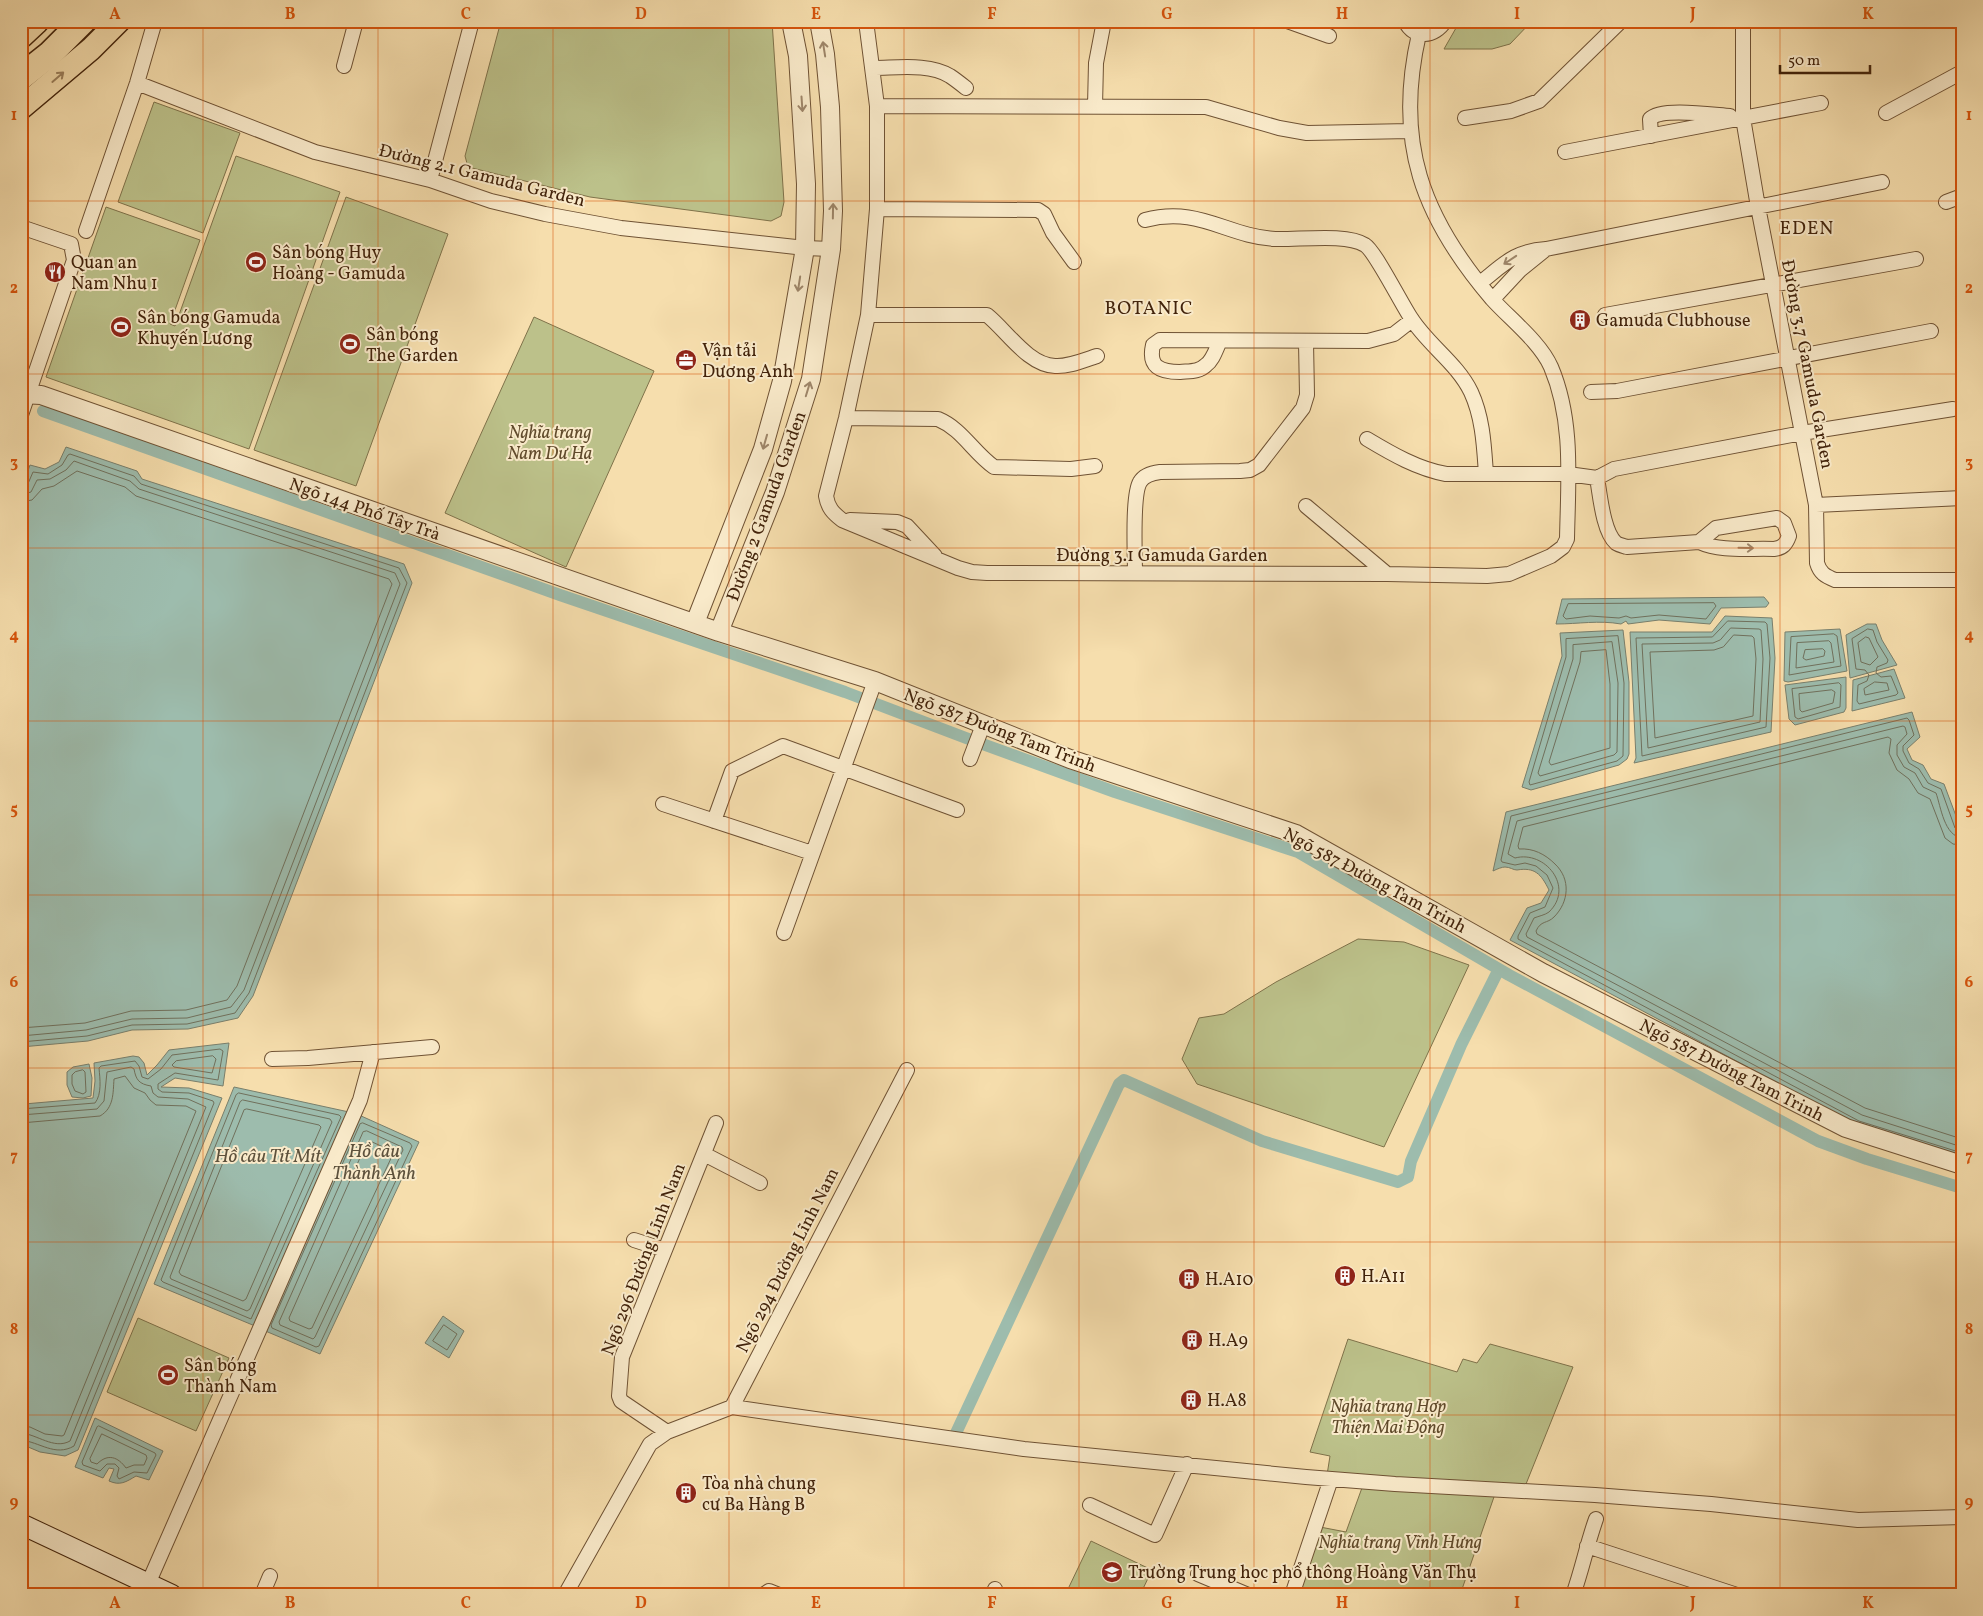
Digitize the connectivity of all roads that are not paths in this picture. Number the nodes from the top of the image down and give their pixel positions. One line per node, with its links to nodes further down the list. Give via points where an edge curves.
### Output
1 (36, 21): 17 (highway)
2 (83, 21): 22 (highway)
3 (119, 21): 28 (main road, one-way to 3)
4 (155, 21): 23 (street)
5 (356, 21): 19 (street)
6 (472, 21): 35 (street)
7 (791, 21): 44 (street, Đường 2 Gamuda Garden, one-way to 44, via 798,56 802,109)
8 (820, 21): 45 (street, Đường 2 Gamuda Garden, one-way to 8, via 830,107)
9 (866, 21): 20 (street, Đường 3.1 Gamuda Garden)
10 (1104, 21): 27 (street, via 1096,64)
11 (1287, 21): 18 (street)
12 (1405, 21): 16 (street)
13 (1445, 21): 16 (street, via 1434,33)
14 (1621, 21): 30 (street, via 1539,101 1511,111)
15 (1744, 21): 31 (street, Đường 3.7 Gamuda Garden)
16 (1419, 34): 32 (street, Đường 3.1 Gamuda Garden, via 1413,60)
17 (21, 35)
18 (1329, 36)
19 (344, 66)
20 (873, 68): 24 (street, via 938,71); 26 (street, Đường 3.1 Gamuda Garden)
21 (1962, 72): 29 (street)
22 (21, 77)
23 (138, 83): 35 (street, Đường 2.1 Gamuda Garden, via 315,152); 43 (street)
24 (966, 88)
25 (1821, 103): 31 (street)
26 (877, 106): 27 (street); 40 (street, Đường 3.1 Gamuda Garden)
27 (1095, 106): 32 (street, via 1206,107 1307,133)
28 (21, 108)
29 (1886, 113)
30 (1465, 118)
31 (1743, 118): 33 (street); 33 (street, via 1703,113 1662,113 1650,119); 39 (street, Đường 3.7 Gamuda Garden)
32 (1410, 131): 49 (street, Đường 3.1 Gamuda Garden, via 1427,200 1443,233)
33 (1650, 136): 34 (street)
34 (1565, 152)
35 (430, 180): 44 (street, Đường 2.1 Gamuda Garden, via 500,203 620,228)
36 (1882, 182): 39 (street)
37 (1962, 196): 38 (street)
38 (1946, 202)
39 (1758, 207): 46 (street); 50 (street, Đường 3.7 Gamuda Garden)
40 (877, 209): 48 (street, via 1038,210 1044,214); 52 (street, Đường 3.1 Gamuda Garden)
41 (1145, 220): 54 (street, via 1159,216 1192,217 1256,237 1351,239 1360,242 1368,246)
42 (25, 228): 61 (street, via 71,244 74,260)
43 (86, 230)
44 (805, 248): 45 (street, Đường 2.1 Gamuda Garden); 80 (street, Đường 2 Gamuda Garden, one-way to 80, via 782,382 763,449)
45 (831, 249): 81 (street, Đường 2 Gamuda Garden, one-way to 45, via 775,492 811,380)
46 (1546, 249): 49 (street, one-way to 49, via 1529,250 1512,258); 51 (street, via 1520,270)
47 (1916, 259): 50 (street)
48 (1074, 262)
49 (1480, 283): 51 (street, Đường 3.1 Gamuda Garden)
50 (1773, 284): 53 (street); 59 (street, Đường 3.7 Gamuda Garden)
51 (1493, 299): 69 (street, Đường 3.1 Gamuda Garden, via 1551,366 1567,430)
52 (868, 315): 58 (street, via 987,315 1034,360 1045,365 1068,365); 64 (street, Đường 3.1 Gamuda Garden)
53 (1605, 315)
54 (1412, 320): 57 (street, via 1394,334 1368,342); 68 (street, via 1470,391 1484,437)
55 (1931, 331): 59 (street)
56 (1220, 341): 57 (street)
57 (1306, 342): 77 (street, via 1307,395 1303,408 1258,465 1240,472 1160,472 1143,478 1136,498)
58 (1097, 356)
59 (1787, 358): 60 (street, via 1617,391); 65 (street, Đường 3.7 Gamuda Garden)
60 (1591, 392)
61 (25, 394): 63 (street); 82 (street, Ngõ 144 Phố Tây Trà, via 41,395)
62 (1953, 408): 65 (street)
63 (21, 415)
64 (846, 418): 67 (street, via 938,419 959,432 986,461 1003,469); 74 (street, Đường 3.1 Gamuda Garden, via 826,496 827,504)
65 (1802, 433): 70 (street, via 1614,469); 72 (street, Đường 3.7 Gamuda Garden)
66 (1367, 439): 68 (street, via 1431,472)
67 (1095, 466)
68 (1486, 474): 69 (street)
69 (1568, 474): 70 (street); 78 (street, Đường 3.1 Gamuda Garden, via 1567,539 1563,547 1551,556 1509,574)
70 (1597, 478): 75 (street, via 1606,524 1617,544)
71 (1962, 498): 72 (street)
72 (1816, 505): 79 (street, Đường 3.7 Gamuda Garden, via 1817,563 1819,571 1826,577 1835,580)
73 (1306, 506): 78 (street)
74 (842, 520): 76 (street, Đường 3.1 Gamuda Garden); 76 (street, Đường 3.1 Gamuda Garden, via 897,522 906,526)
75 (1699, 542): 75 (street, one-way to 75, via 1720,548 1774,549 1781,548 1790,536 1777,518 1716,528)
76 (939, 560): 77 (street, Đường 3.1 Gamuda Garden, via 972,572)
77 (1135, 574): 78 (street, Đường 3.1 Gamuda Garden)
78 (1387, 574)
79 (1962, 580)
80 (705, 597): 81 (street); 82 (street, Đường 2 Gamuda Garden)
81 (730, 606): 82 (street, Đường 2 Gamuda Garden)
82 (707, 628): 83 (street, Ngõ 587 Đường Tam Trinh)
83 (872, 688): 84 (street, Ngõ 587 Đường Tam Trinh); 86 (street)
84 (982, 729): 85 (street); 98 (street, Ngõ 587 Đường Tam Trinh, via 1296,834 1543,972 1846,1128)
85 (972, 755)
86 (843, 768): 88 (street); 89 (street, via 782,746 732,771); 90 (street)
87 (663, 804): 89 (street)
88 (957, 810)
89 (714, 821): 90 (street)
90 (812, 853): 91 (street)
91 (784, 933)
92 (432, 1047): 93 (street)
93 (373, 1052): 94 (street); 113 (street, via 360,1100)
94 (272, 1059)
95 (908, 1070): 102 (street, Ngõ 294 Đường Lĩnh Nam)
96 (716, 1123): 97 (street, Ngõ 296 Đường Lĩnh Nam)
97 (704, 1154): 99 (street); 101 (street, Ngõ 296 Đường Lĩnh Nam)
98 (1962, 1166)
99 (760, 1183)
100 (634, 1240): 101 (street)
101 (665, 1250): 103 (street, Ngõ 296 Đường Lĩnh Nam, via 622,1357 619,1396 626,1405)
102 (732, 1407): 103 (street); 104 (street, via 1024,1449)
103 (667, 1432): 116 (street, via 650,1444)
104 (1187, 1464): 105 (street); 106 (street, via 1155,1535)
105 (1332, 1479): 107 (street, via 1711,1504 1858,1520); 120 (street)
106 (1090, 1505)
107 (1962, 1517)
108 (1596, 1519): 110 (street)
109 (21, 1524): 113 (main road)
110 (1587, 1546): 121 (street); 122 (street)
111 (1198, 1574): 119 (street)
112 (270, 1576): 115 (street)
113 (148, 1584): 114 (main road)
114 (172, 1595)
115 (262, 1595)
116 (565, 1595)
117 (763, 1595): 118 (street, via 769,1591)
118 (779, 1595)
119 (1248, 1595)
120 (1292, 1595)
121 (1574, 1595)
122 (1737, 1595)

